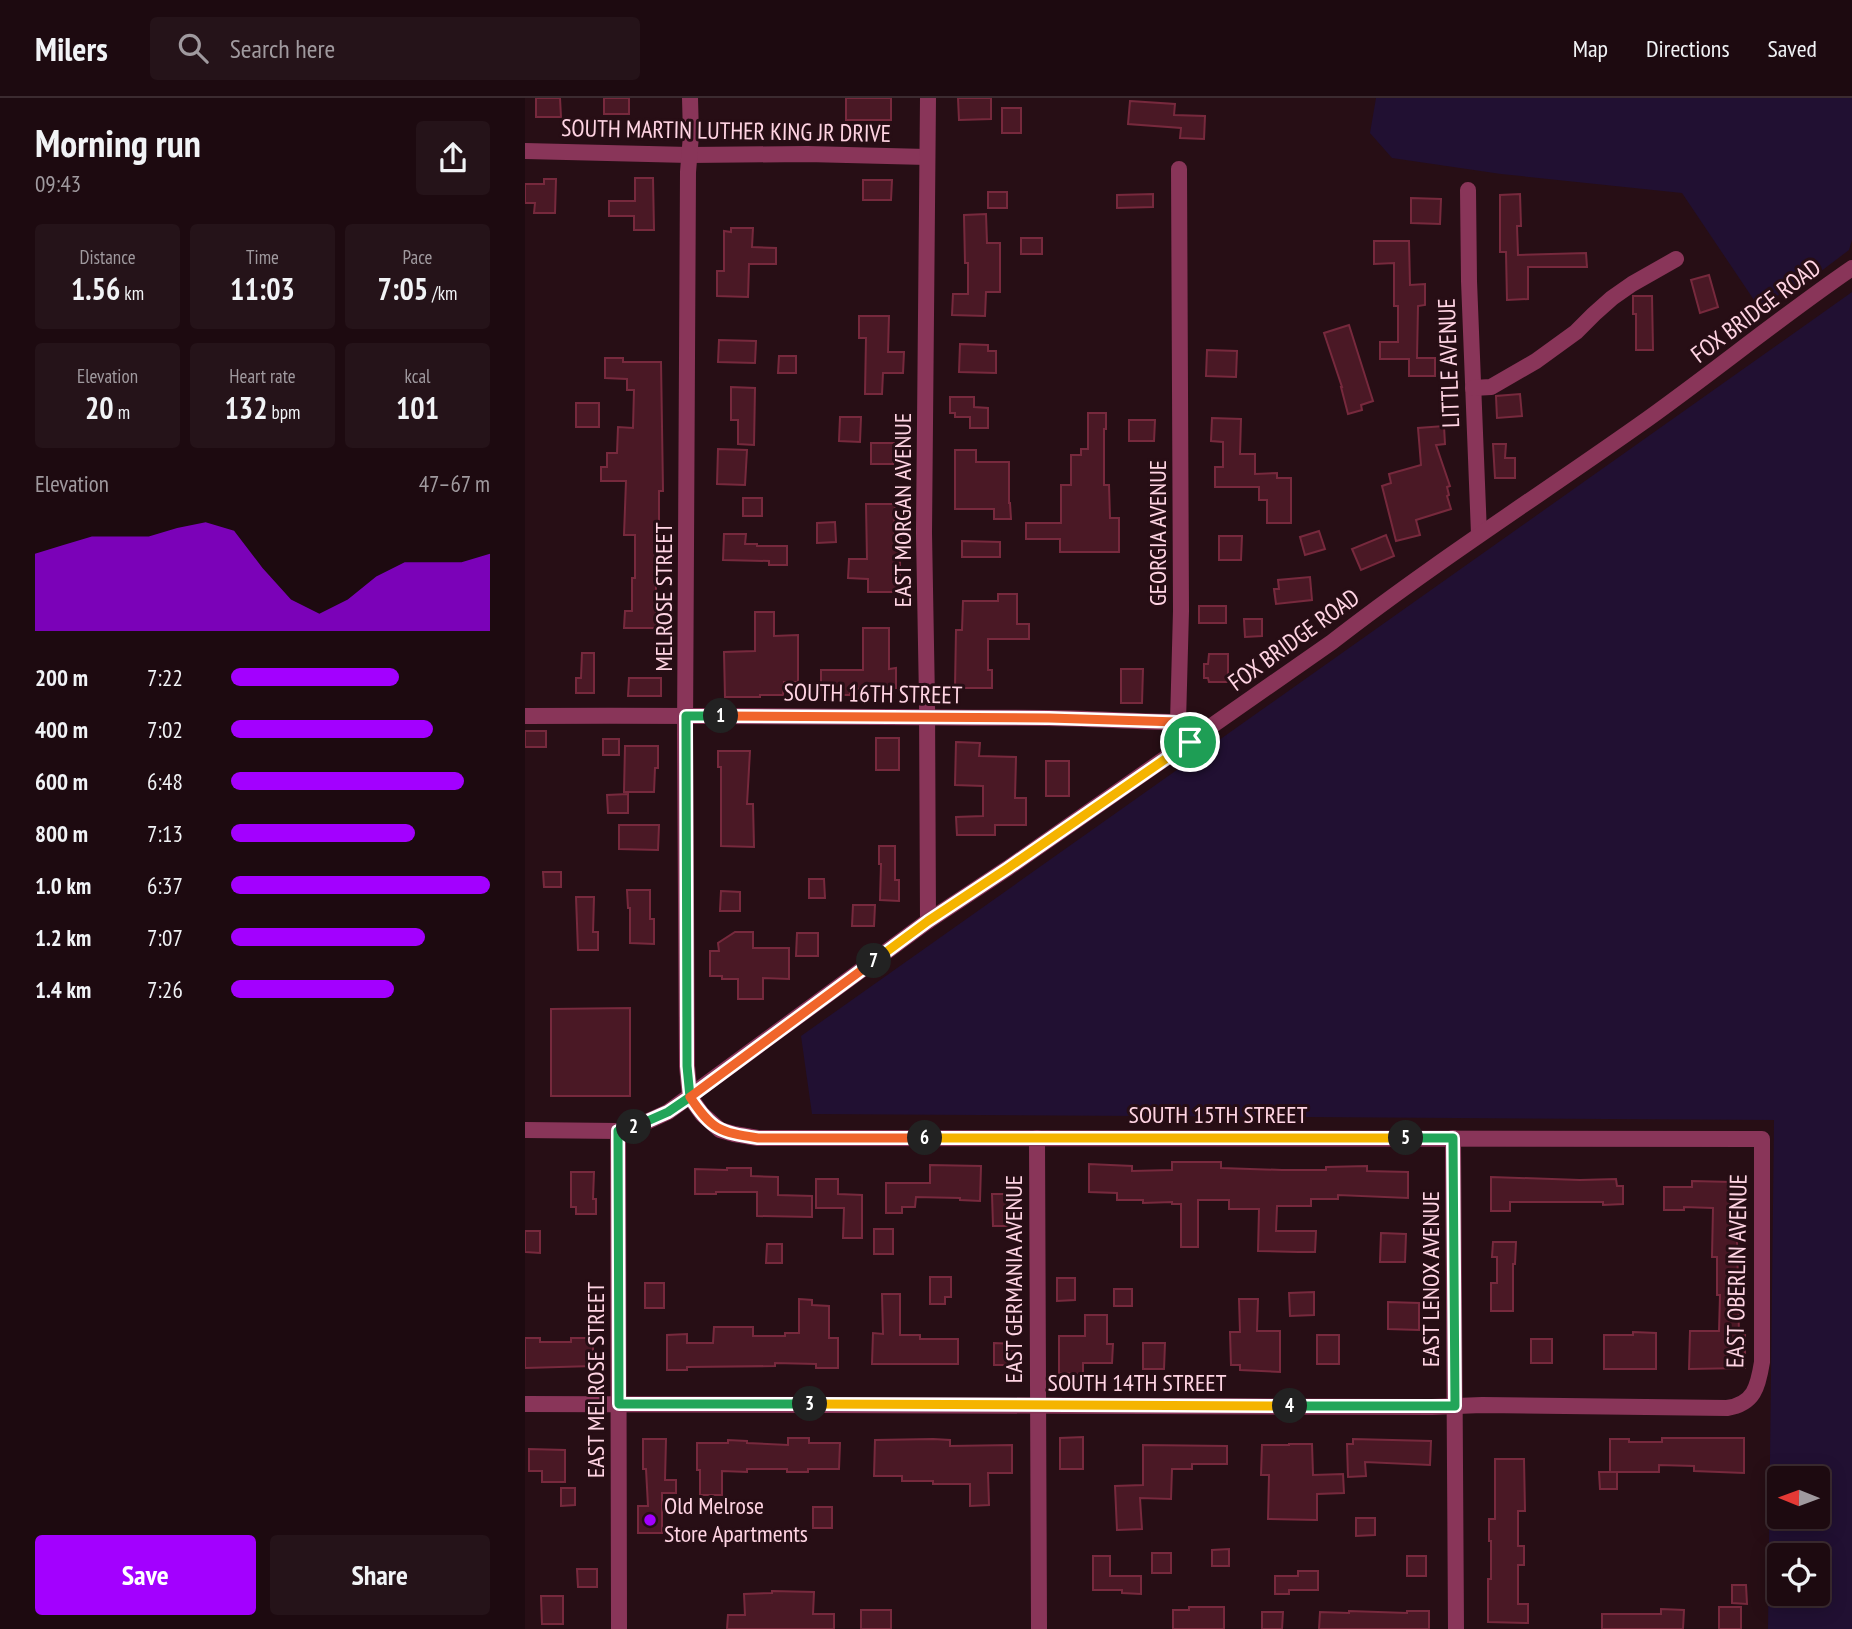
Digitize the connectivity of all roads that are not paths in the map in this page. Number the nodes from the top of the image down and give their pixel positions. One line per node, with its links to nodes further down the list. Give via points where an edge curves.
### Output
1 (690, 98): 4 (street, MELROSE STREET)
2 (928, 98): 5 (street, EAST MORGAN AVENUE)
3 (525, 151): 4 (street, SOUTH MARTIN LUTHER KING JR DRIVE)
4 (689, 155): 5 (street, SOUTH MARTIN LUTHER KING JR DRIVE); 13 (street, MELROSE STREET)
5 (927, 157): 14 (street, EAST MORGAN AVENUE)
6 (1179, 169): 15 (street, GEORGIA AVENUE)
7 (1468, 190): 10 (street, LITTLE AVENUE)
8 (1676, 259): 10 (street, via 1612,298 1536,361 1491,387)
9 (1852, 268): 11 (street, FOX BRIDGE ROAD, via 1640,425)
10 (1473, 388): 11 (street, LITTLE AVENUE)
11 (1479, 534): 16 (street, FOX BRIDGE ROAD)
12 (525, 716): 13 (street, SOUTH 16TH STREET)
13 (686, 716): 14 (street, SOUTH 16TH STREET); 18 (street, MELROSE STREET)
14 (927, 718): 15 (street, SOUTH 16TH STREET); 17 (street, EAST MORGAN AVENUE)
15 (1178, 722): 16 (street)
16 (1190, 742): 17 (street, FOX BRIDGE ROAD)
17 (928, 921): 18 (street, FOX BRIDGE ROAD)
18 (690, 1097): 20 (street, FOX BRIDGE ROAD, via 659,1116); 21 (street, SOUTH 15TH STREET, via 720,1130 758,1138)
19 (525, 1130): 20 (street)
20 (618, 1131): 26 (street, EAST MELROSE STREET)
21 (1037, 1138): 22 (street, SOUTH 15TH STREET); 27 (street, EAST GERMANIA AVENUE)
22 (1453, 1138): 23 (street, SOUTH 15TH STREET); 28 (street, EAST LENOX AVENUE)
23 (1762, 1139): 24 (street, EAST OBERLIN AVENUE, via 1762,1362)
24 (1748, 1401): 28 (street, SOUTH 14TH STREET, via 1708,1409)
25 (525, 1404): 26 (street, SOUTH 14TH STREET)
26 (619, 1404): 27 (street, SOUTH 14TH STREET); 29 (street, EAST MELROSE STREET)
27 (1037, 1405): 28 (street, SOUTH 14TH STREET); 30 (street, EAST GERMANIA AVENUE)
28 (1455, 1406): 31 (street, EAST LENOX AVENUE)
29 (619, 1629)
30 (1039, 1629)
31 (1455, 1629)

